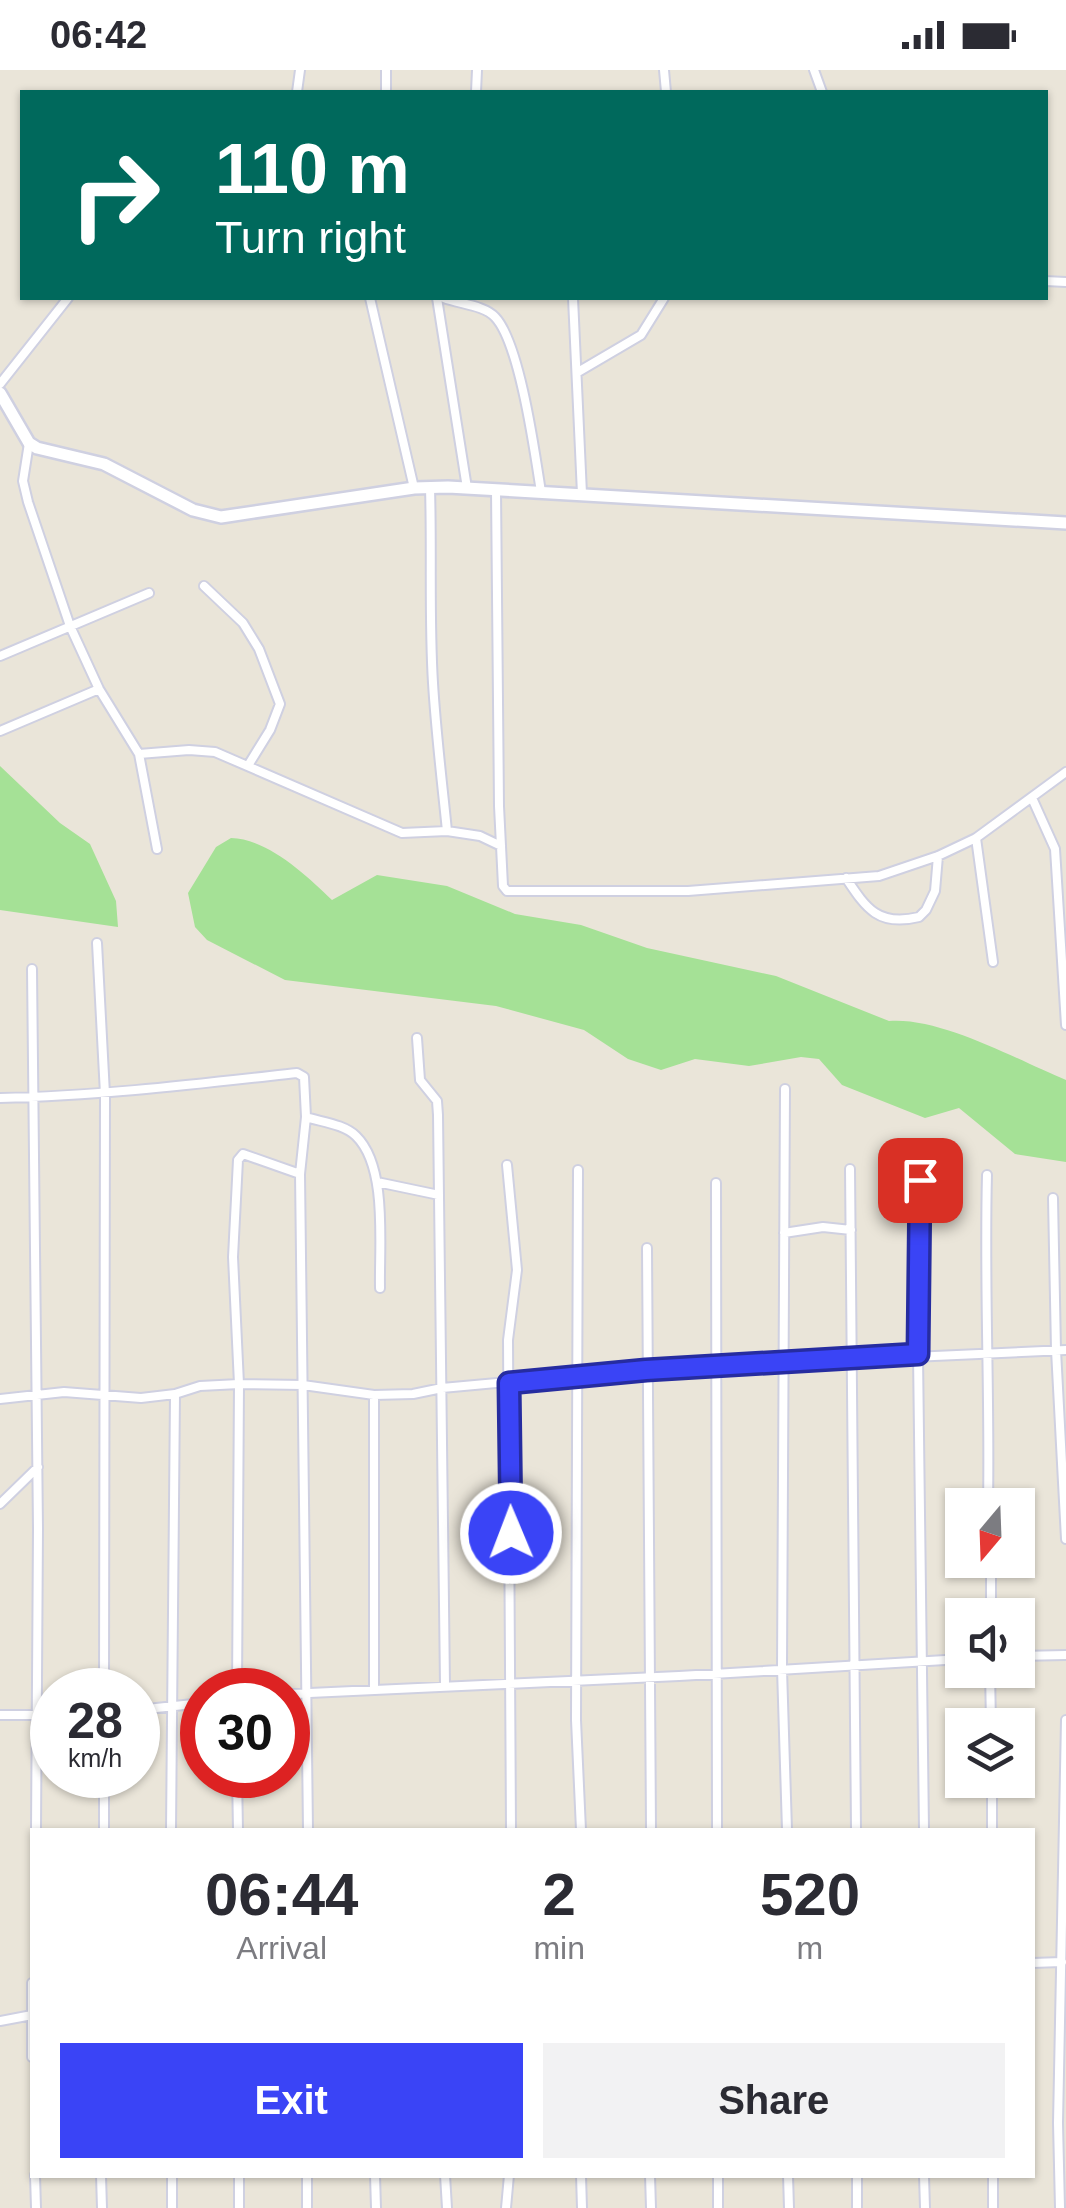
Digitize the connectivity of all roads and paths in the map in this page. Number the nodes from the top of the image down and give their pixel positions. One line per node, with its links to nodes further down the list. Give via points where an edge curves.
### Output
1 (66, 300): 8 (street)
2 (370, 300): 11 (street)
3 (440, 300): 13 (street)
4 (447, 300): 15 (street, via 497,319 516,362)
5 (573, 300): 7 (street)
6 (663, 300): 7 (street, via 641,335)
7 (578, 372): 16 (street)
8 (0, 384)
9 (0, 393): 10 (street)
10 (30, 442): 11 (street, via 104,464 213,516); 20 (street, via 23,482)
11 (414, 488): 12 (street)
12 (430, 488): 13 (street); 28 (street, via 433,685)
13 (467, 488): 14 (street)
14 (496, 490): 15 (street); 30 (street)
15 (541, 492): 16 (street)
16 (582, 494): 17 (street)
17 (1066, 522)
18 (204, 586): 25 (street, via 252,638 280,704)
19 (149, 593): 20 (street)
20 (70, 626): 21 (street); 22 (street)
21 (0, 656)
22 (99, 689): 23 (street); 24 (street)
23 (0, 731)
24 (139, 754): 25 (street, via 215,752); 31 (street)
25 (249, 764): 28 (street, via 402,834)
26 (1066, 772): 27 (street)
27 (1032, 798): 29 (street); 37 (street, via 1054,848)
28 (447, 831): 30 (street)
29 (976, 838): 32 (street); 35 (street)
30 (501, 846): 33 (street, via 507,890 703,890)
31 (158, 849)
32 (938, 856): 33 (street, via 879,876); 33 (street, via 930,902 910,920 872,912)
33 (846, 878)
34 (97, 942): 40 (street)
35 (994, 962)
36 (32, 969): 42 (street)
37 (1066, 1025)
38 (417, 1038): 52 (street, via 420,1080 437,1101)
39 (785, 1089): 55 (street)
40 (104, 1094): 42 (street); 43 (street, via 296,1074 306,1084); 73 (street)
41 (0, 1098): 42 (street)
42 (33, 1098): 72 (street)
43 (306, 1116): 47 (street); 50 (street, via 356,1136)
44 (506, 1165): 66 (street, via 516,1270)
45 (850, 1169): 54 (street)
46 (578, 1170): 65 (street)
47 (300, 1174): 67 (street, via 243,1154 238,1160 233,1257); 68 (street)
48 (987, 1175): 59 (street)
49 (920, 1180): 60 (street)
50 (377, 1182): 52 (street); 57 (street)
51 (716, 1183): 63 (street)
52 (438, 1194): 69 (street)
53 (1053, 1198): 58 (street)
54 (852, 1230): 55 (street); 61 (street)
55 (784, 1233): 62 (street)
56 (647, 1248): 64 (street)
57 (380, 1288)
58 (1061, 1350): 59 (street); 78 (street)
59 (987, 1352): 60 (street); 76 (street)
60 (918, 1354): 61 (street); 82 (street)
61 (853, 1358): 62 (street); 83 (street)
62 (784, 1362): 63 (street); 88 (street)
63 (714, 1366): 64 (street); 89 (street)
64 (646, 1370): 65 (street); 90 (street)
65 (578, 1376): 66 (street); 91 (street)
66 (509, 1383): 69 (street); 92 (street)
67 (239, 1384): 68 (street); 70 (street); 86 (street)
68 (303, 1385): 71 (street); 87 (street)
69 (442, 1388): 71 (street); 93 (street)
70 (175, 1394): 73 (street); 97 (street)
71 (374, 1395): 94 (street)
72 (34, 1396): 73 (street); 74 (street); 75 (street)
73 (104, 1396): 85 (street)
74 (0, 1399)
75 (38, 1467): 77 (street); 84 (street)
76 (988, 1488)
77 (0, 1504)
78 (1066, 1540)
79 (1066, 1654): 80 (street)
80 (1035, 1655)
81 (945, 1660): 82 (street)
82 (922, 1661): 83 (street); 118 (street)
83 (856, 1665): 88 (street); 117 (street)
84 (36, 1668)
85 (104, 1668)
86 (237, 1668)
87 (306, 1668)
88 (782, 1668): 89 (street); 116 (street)
89 (718, 1673): 90 (street); 115 (street)
90 (648, 1677): 91 (street); 114 (street)
91 (578, 1681): 92 (street); 113 (street)
92 (509, 1683): 93 (street); 112 (street)
93 (445, 1686): 94 (street)
94 (374, 1690): 95 (street)
95 (310, 1694)
96 (180, 1706): 97 (street)
97 (170, 1708): 98 (street); 109 (street)
98 (160, 1709)
99 (30, 1713): 100 (street)
100 (0, 1715)
101 (1066, 1720): 120 (street)
102 (36, 1798): 107 (street)
103 (104, 1798): 108 (street)
104 (238, 1798): 110 (street)
105 (308, 1798): 111 (street)
106 (992, 1798): 119 (street)
107 (36, 1828)
108 (104, 1828)
109 (171, 1828)
110 (238, 1828)
111 (308, 1828)
112 (511, 1828)
113 (581, 1828)
114 (651, 1828)
115 (717, 1828)
116 (787, 1828)
117 (856, 1828)
118 (924, 1828)
119 (992, 1828)
120 (1064, 1962): 121 (street); 154 (street)
121 (1035, 1963)
122 (30, 2015): 123 (street)
123 (0, 2021)
124 (35, 2178): 139 (street)
125 (101, 2178): 140 (street)
126 (172, 2178): 141 (street)
127 (239, 2178): 142 (street)
128 (307, 2178): 143 (street)
129 (375, 2178): 144 (street)
130 (445, 2178): 145 (street)
131 (510, 2178): 146 (street)
132 (581, 2178): 147 (street)
133 (650, 2178): 148 (street)
134 (718, 2178): 149 (street)
135 (788, 2178): 150 (street)
136 (857, 2178): 151 (street)
137 (924, 2178): 152 (street)
138 (993, 2178): 153 (street)
139 (36, 2208)
140 (102, 2208)
141 (172, 2208)
142 (238, 2208)
143 (307, 2208)
144 (376, 2208)
145 (446, 2208)
146 (506, 2208)
147 (582, 2208)
148 (651, 2208)
149 (718, 2208)
150 (789, 2208)
151 (857, 2208)
152 (924, 2208)
153 (993, 2208)
154 (1060, 2208)

